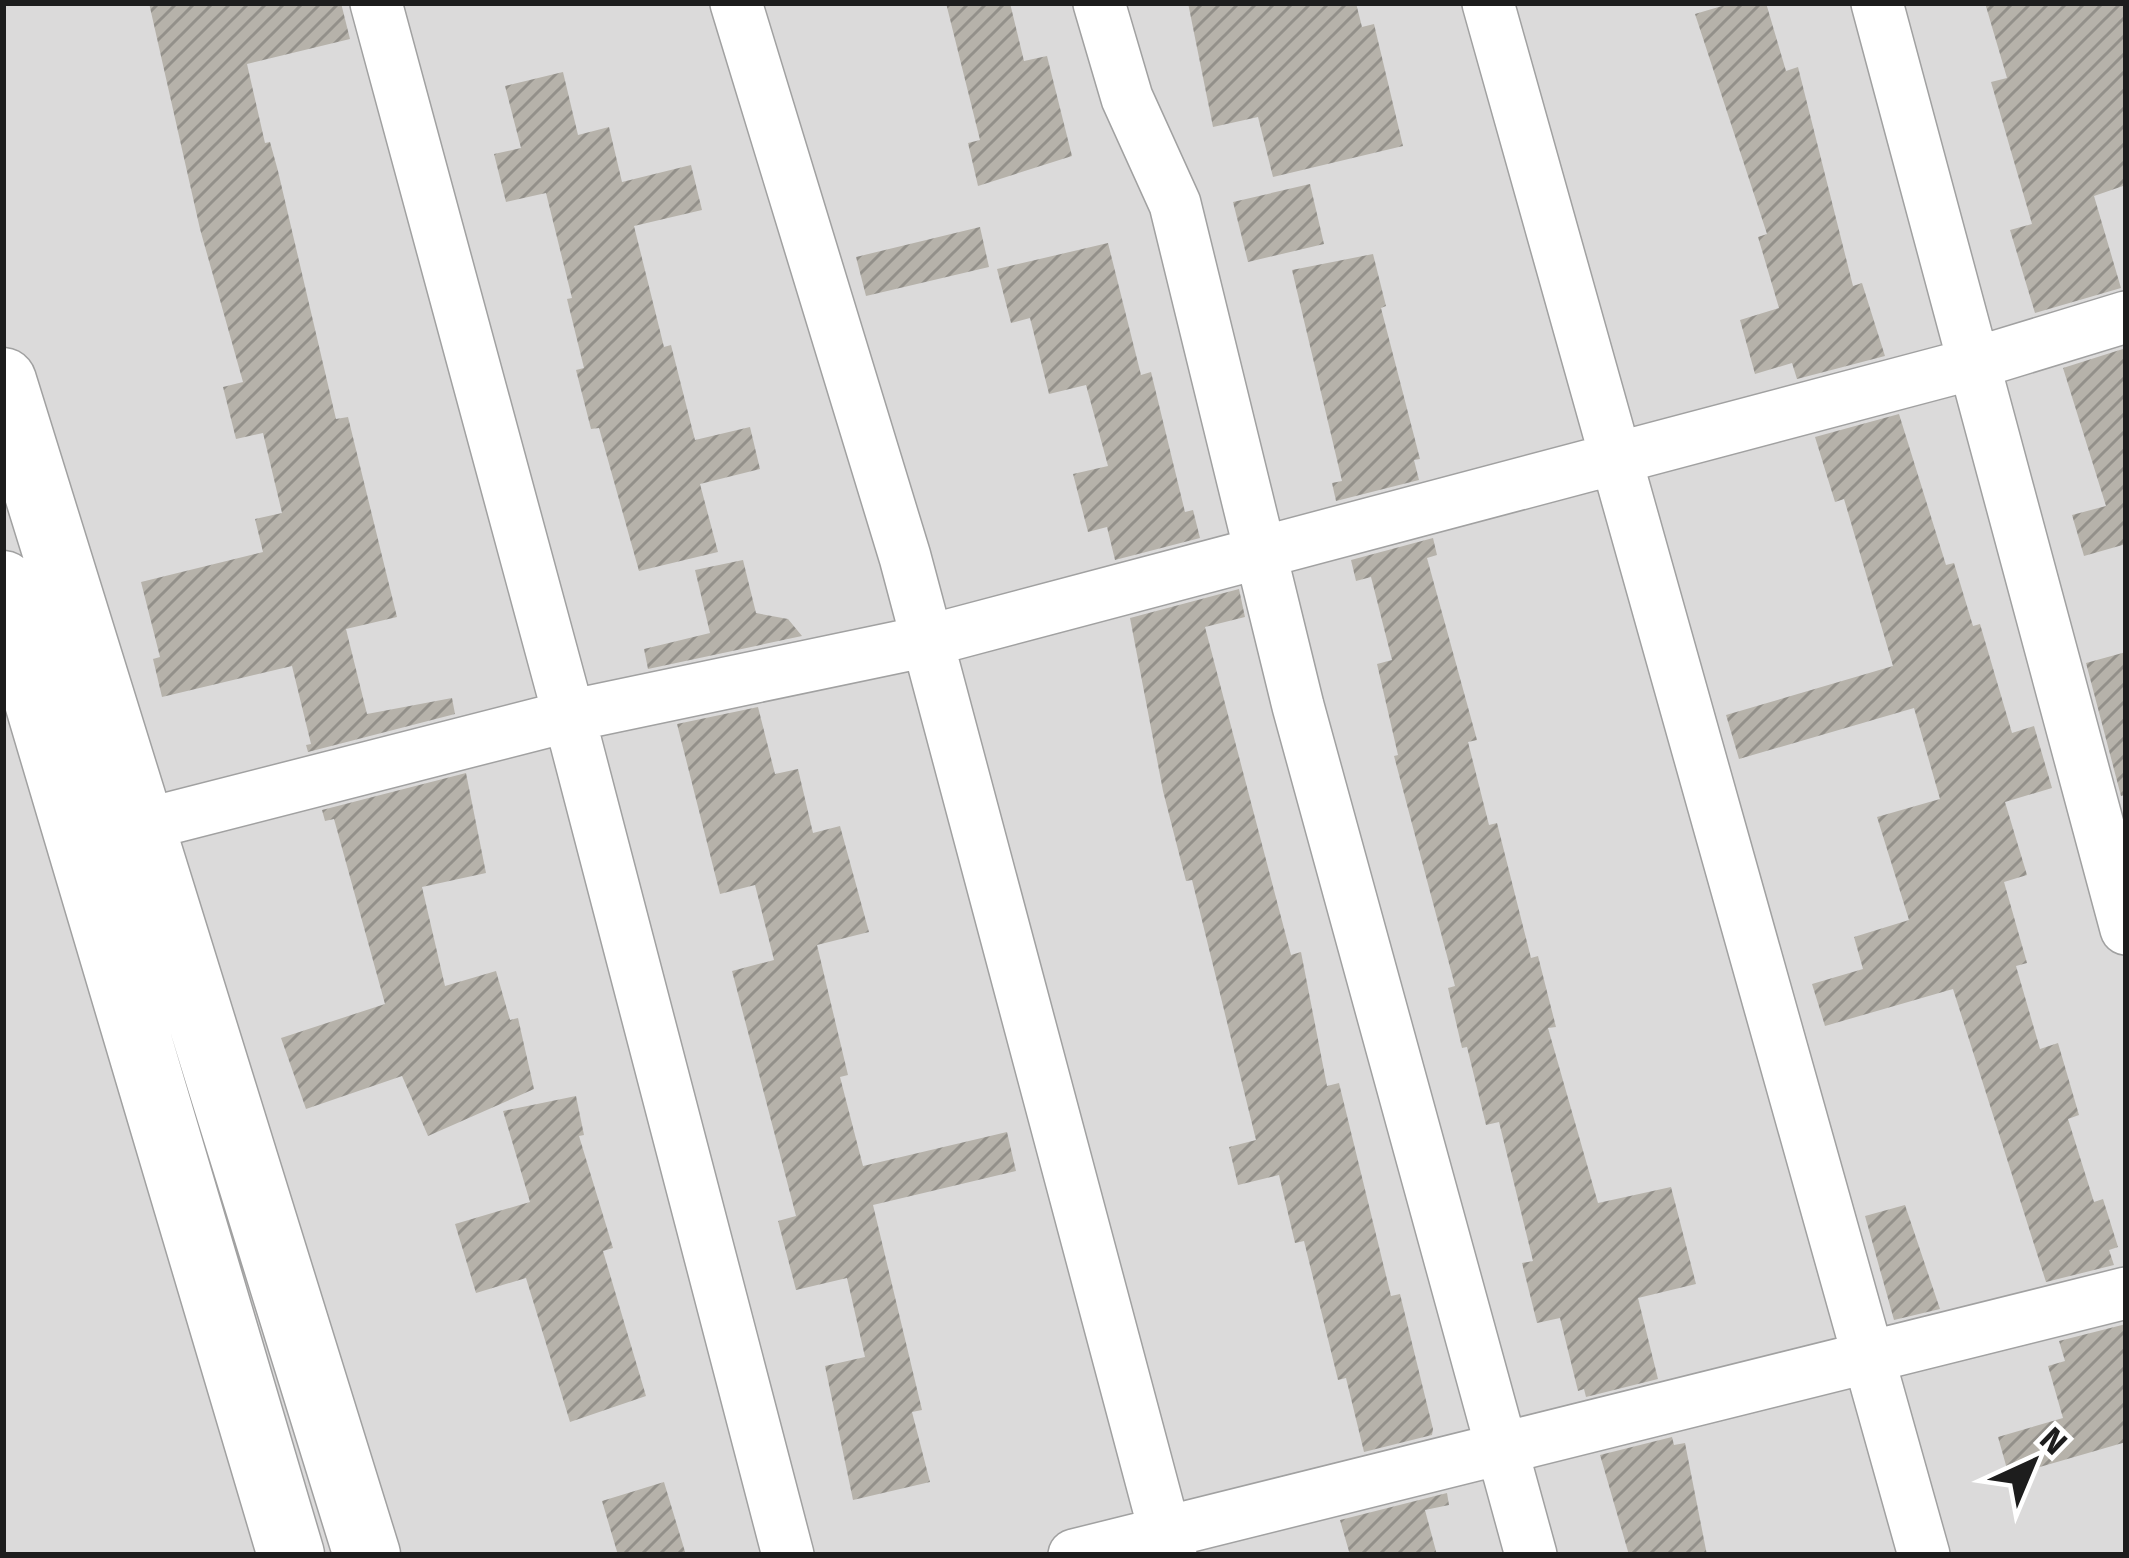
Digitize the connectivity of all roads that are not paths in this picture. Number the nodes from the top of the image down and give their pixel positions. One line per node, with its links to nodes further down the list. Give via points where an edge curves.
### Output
1 (376, 3): 13 (street)
2 (736, 3): 12 (street)
3 (1099, 3): 10 (street, via 1126,98 1175,204)
4 (1488, 3): 9 (street)
5 (1876, 3): 7 (street)
6 (2126, 317): 7 (street)
7 (1972, 364): 9 (street); 15 (street)
8 (3, 381): 14 (street)
9 (1619, 457): 10 (street); 17 (street)
10 (1260, 550): 12 (street); 18 (street)
11 (3, 584): 20 (street)
12 (927, 641): 13 (street); 19 (street)
13 (569, 716): 14 (street); 22 (street)
14 (143, 825): 21 (street)
15 (2126, 929)
16 (2126, 1293): 17 (street)
17 (1869, 1357): 18 (street); 25 (street)
18 (1502, 1448): 19 (street); 24 (street)
19 (1168, 1544): 23 (street)
20 (291, 1555)
21 (367, 1555)
22 (788, 1555)
23 (1074, 1555)
24 (1531, 1555)
25 (1924, 1555)

